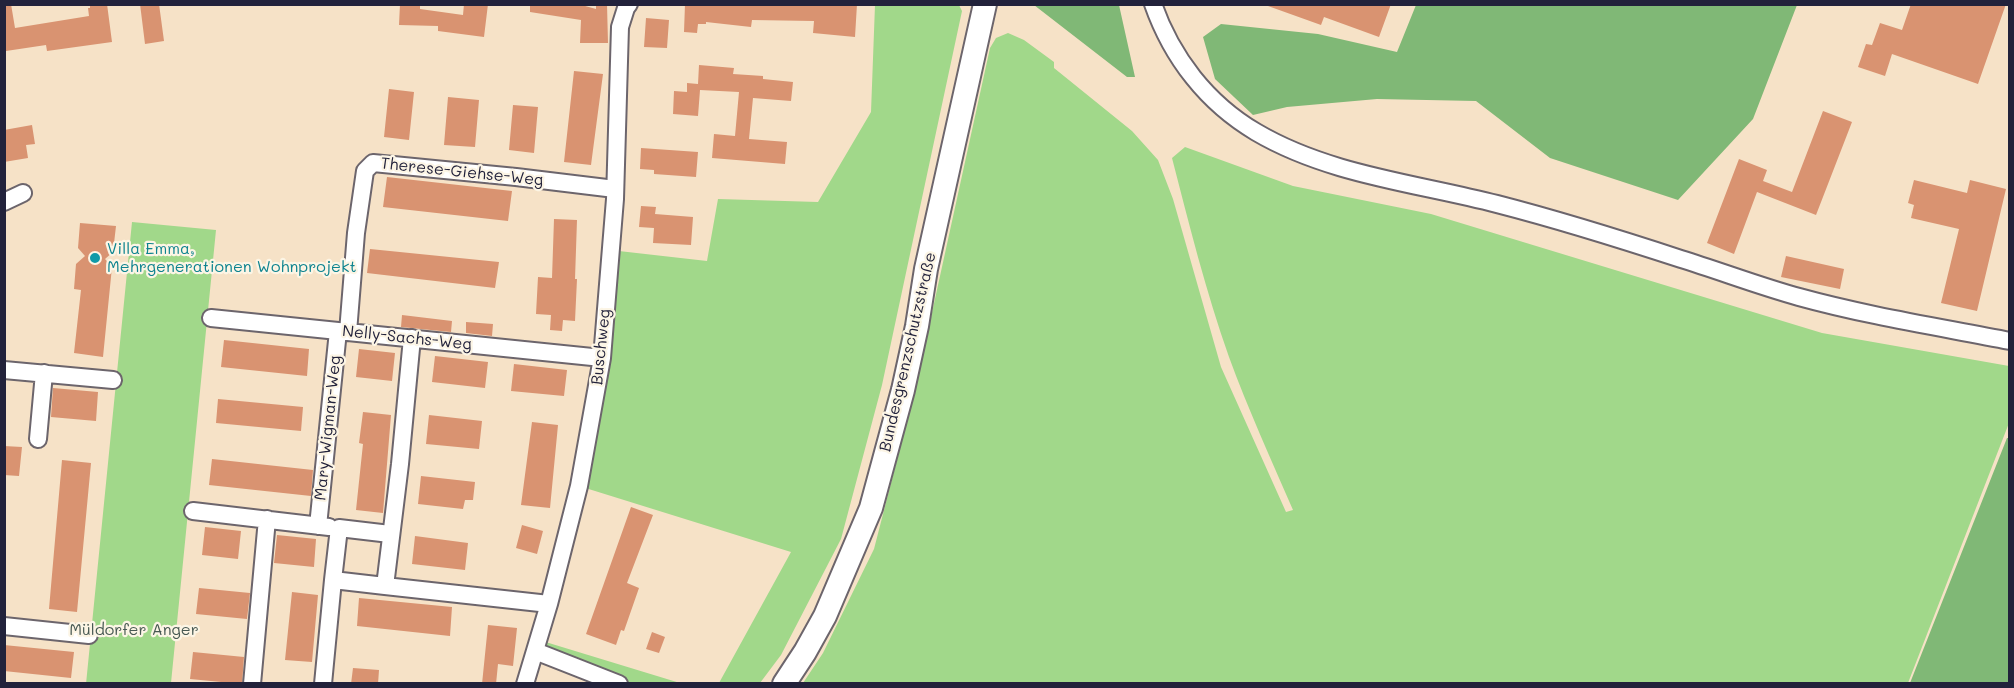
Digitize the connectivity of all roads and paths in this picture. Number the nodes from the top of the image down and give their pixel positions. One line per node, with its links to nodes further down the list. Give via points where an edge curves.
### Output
1 (629, 4): 4 (street, Buschweg, via 620,27)
2 (985, 4): 31 (street, Bundesgrenzschutzstraße, via 903,390 871,508 825,616)
3 (1153, 4): 10 (street, via 1184,66 1216,103 1254,131 1306,157 1529,213 1815,301)
4 (615, 189): 8 (street, Therese-Giehse-Weg, via 373,163 365,171); 11 (street, Buschweg)
5 (23, 192): 6 (street)
6 (4, 202)
7 (211, 318): 8 (street, Nelly-Sachs-Weg)
8 (343, 331): 9 (street, Nelly-Sachs-Weg); 18 (street, Mary-Wigman-Weg)
9 (412, 338): 11 (street, Nelly-Sachs-Weg); 20 (street)
10 (2010, 341)
11 (602, 358): 23 (street, Buschweg, via 579,486)
12 (4, 370): 13 (street)
13 (44, 373): 14 (street); 15 (street)
14 (113, 380)
15 (38, 439)
16 (193, 511): 17 (street)
17 (267, 519): 18 (street); 27 (street)
18 (318, 526): 19 (street)
19 (339, 528): 20 (street); 21 (street)
20 (390, 534): 22 (street)
21 (333, 580): 22 (street); 28 (street)
22 (385, 586): 23 (street)
23 (549, 604): 26 (street, Buschweg)
24 (4, 626): 25 (street)
25 (89, 635)
26 (535, 651): 29 (street, Buschweg); 30 (street)
27 (252, 684)
28 (323, 684)
29 (525, 684)
30 (619, 684)
31 (784, 684)

